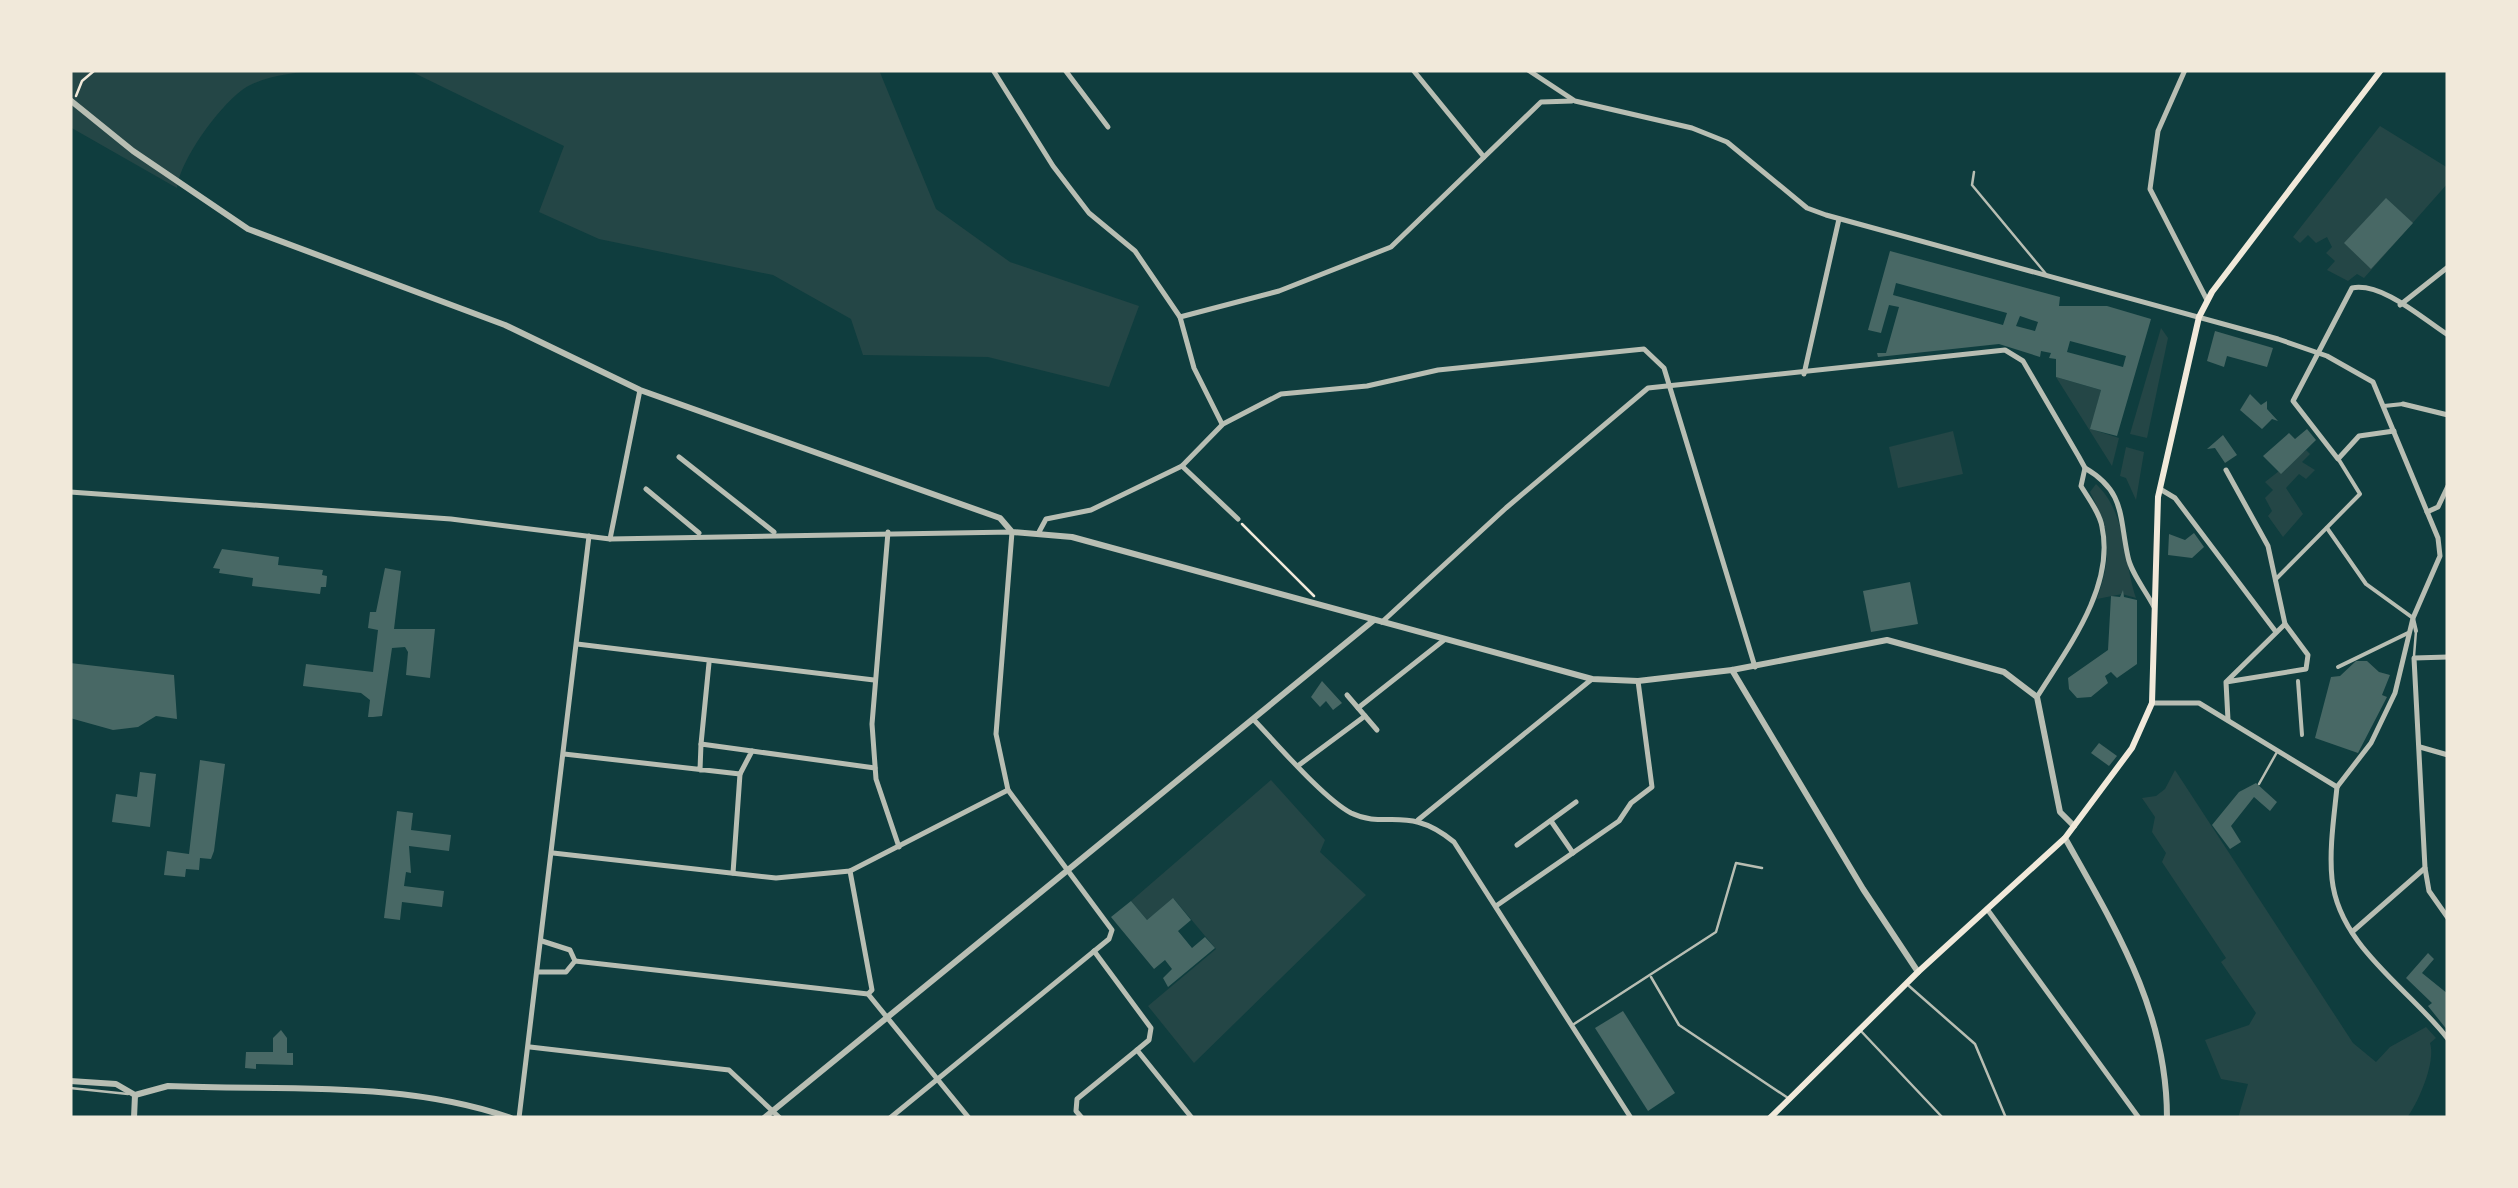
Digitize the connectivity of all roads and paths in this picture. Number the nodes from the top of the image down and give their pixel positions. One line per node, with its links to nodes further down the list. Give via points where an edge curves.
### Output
1 (95, 70): 9 (path)
2 (994, 70): 19 (street, via 1089,214 1135,251)
3 (1066, 70): 10 (street)
4 (1413, 70): 11 (street)
5 (1528, 70): 8 (street)
6 (2185, 70): 16 (street, via 2158,131 2150,189)
7 (2380, 70): 16 (main road)
8 (1575, 101): 11 (street, via 1544,100); 13 (street, via 1726,142 1806,208)
9 (72, 102): 24 (street, via 132,152 248,229 505,325)
10 (1108, 127)
11 (1484, 157): 19 (street, via 1391,247 1279,291)
12 (1974, 172): 15 (lane, via 1972,185)
13 (1839, 219): 15 (street); 22 (street)
14 (2448, 267): 17 (street)
15 (2048, 275): 18 (street)
16 (2208, 300): 18 (main road)
17 (2400, 305): 20 (street); 21 (street, via 2362,286 2352,288)
18 (2199, 316): 21 (street); 37 (main road)
19 (1180, 317): 28 (street, via 1194,368)
20 (2448, 335)
21 (2318, 353): 26 (street, via 2373,382); 31 (street, via 2292,401)
22 (1804, 374): 23 (street); 33 (street, via 2006,350 2023,361)
23 (1671, 386): 28 (street, via 1644,349 1282,394); 53 (street, via 1636,397); 62 (street)
24 (640, 390): 43 (street, via 1000,518); 48 (street)
25 (2403, 404): 26 (street); 27 (street)
26 (2384, 406): 29 (street)
27 (2448, 416)
28 (1223, 424): 32 (street)
29 (2394, 431): 31 (street, via 2359,436); 39 (street)
30 (679, 457): 46 (street)
31 (2338, 459): 41 (street, via 2360,494)
32 (1182, 466): 40 (street); 44 (street, via 1090,510 1046,519)
33 (2085, 468): 51 (street, via 2102,478 2123,510 2128,561); 71 (street, via 2081,486 2102,524 2099,582)
34 (2226, 470): 49 (street, via 2268,546)
35 (2448, 486): 39 (street, via 2438,507)
36 (646, 488): 45 (street)
37 (2160, 488): 51 (main road); 55 (street, via 2176,498)
38 (70, 492): 47 (street, via 451,519)
39 (2427, 512): 52 (street, via 2440,556)
40 (1238, 520): 50 (path, via 1313,592)
41 (2327, 528): 49 (street); 52 (street, via 2366,584)
42 (888, 532): 43 (street); 46 (street); 66 (street)
43 (1012, 532): 44 (street); 91 (street, via 996,734)
44 (1039, 532): 50 (street)
45 (702, 534): 46 (street); 48 (street)
46 (776, 534)
47 (589, 536): 48 (street); 58 (street)
48 (610, 538)
49 (2275, 580): 54 (street)
50 (1316, 605): 53 (street)
51 (2154, 607): 72 (main road)
52 (2413, 618): 56 (street)
53 (1378, 621): 57 (street); 75 (street)
54 (2286, 624): 55 (street); 69 (street, via 2308,655 2306,669)
55 (2276, 632): 69 (street)
56 (2412, 632): 59 (lane); 63 (street); 90 (street, via 2395,693 2371,743)
57 (1444, 640): 65 (street); 73 (street)
58 (576, 644): 61 (street); 83 (street)
59 (2414, 658): 60 (street); 80 (street)
60 (2448, 658)
61 (708, 663): 66 (street); 79 (street)
62 (1755, 667): 64 (street); 71 (street, via 1887,640 2004,672)
63 (2338, 667)
64 (1732, 670): 67 (street); 114 (street)
65 (1592, 679): 67 (street); 93 (street)
66 (874, 680): 86 (street)
67 (1638, 681): 100 (street, via 1652,786 1619,821)
68 (2298, 681): 78 (street)
69 (2226, 682): 76 (street)
70 (1347, 695): 73 (street)
71 (2038, 697): 95 (street, via 2060,812)
72 (2152, 704): 76 (street, via 2199,703); 95 (main road, via 2132,748)
73 (1358, 708): 74 (street)
74 (1365, 716): 77 (street); 85 (street)
75 (1254, 720): 85 (street); 104 (street)
76 (2228, 720): 81 (street)
77 (1377, 730)
78 (2302, 735)
79 (701, 744): 82 (street); 87 (street)
80 (2420, 747): 84 (street); 102 (street)
81 (2278, 750): 89 (lane); 90 (street)
82 (752, 751): 86 (street); 88 (street)
83 (564, 754): 87 (street); 99 (street)
84 (2448, 755)
85 (1299, 765): 93 (street, via 1353,814)
86 (875, 768): 98 (street)
87 (700, 770): 88 (street)
88 (740, 774): 105 (street)
89 (2259, 784)
90 (2337, 786): 109 (street, via 2332,880)
91 (1008, 790): 98 (street); 104 (street)
92 (1576, 802): 94 (street)
93 (1418, 820): 106 (street, via 1454,842)
94 (1551, 822): 97 (street); 100 (street)
95 (2074, 826): 96 (main road)
96 (2065, 838): 107 (main road); 143 (street, via 2150,1008 2167,1071)
97 (1517, 845)
98 (900, 848): 103 (street)
99 (552, 852): 105 (street); 110 (street)
100 (1573, 853): 106 (street)
101 (1762, 868): 115 (lane, via 1736,863 1716,932)
102 (2425, 868): 108 (street, via 2429,891); 109 (street)
103 (850, 871): 105 (street, via 798,878); 117 (street)
104 (1066, 872): 111 (street, via 1112,930); 118 (street)
105 (732, 873)
106 (1496, 906): 119 (street)
107 (1986, 909): 114 (main road); 142 (street)
108 (2448, 918)
109 (2352, 932): 121 (street)
110 (542, 942): 112 (street, via 570,950); 113 (street)
111 (1094, 952): 123 (street, via 1151,1028); 124 (street)
112 (574, 961): 113 (street, via 566,972); 117 (street)
113 (538, 972): 122 (street)
114 (1918, 972): 116 (main road)
115 (1649, 974): 119 (lane); 127 (lane, via 1679,1024)
116 (1906, 984): 120 (main road); 141 (lane, via 1975,1044)
117 (868, 994): 118 (street)
118 (886, 1018): 124 (street); 128 (street)
119 (1572, 1025): 138 (street)
120 (1859, 1029): 127 (main road); 140 (lane)
121 (2448, 1040)
122 (530, 1046): 128 (street, via 729,1070); 131 (street)
123 (1137, 1050): 136 (street, via 1076,1098); 137 (street)
124 (936, 1080): 134 (street); 135 (street)
125 (70, 1085): 126 (street, via 116,1084)
126 (136, 1095): 129 (street); 130 (street, via 168,1086 404,1095)
127 (1790, 1099): 139 (main road)
128 (773, 1111): 132 (street); 133 (street)
129 (134, 1118)
130 (511, 1118)
131 (519, 1118)
132 (764, 1118)
133 (780, 1118)
134 (890, 1118)
135 (970, 1118)
136 (1082, 1118)
137 (1192, 1118)
138 (1632, 1118)
139 (1770, 1118)
140 (1942, 1118)
141 (2006, 1118)
142 (2139, 1118)
143 (2167, 1118)

